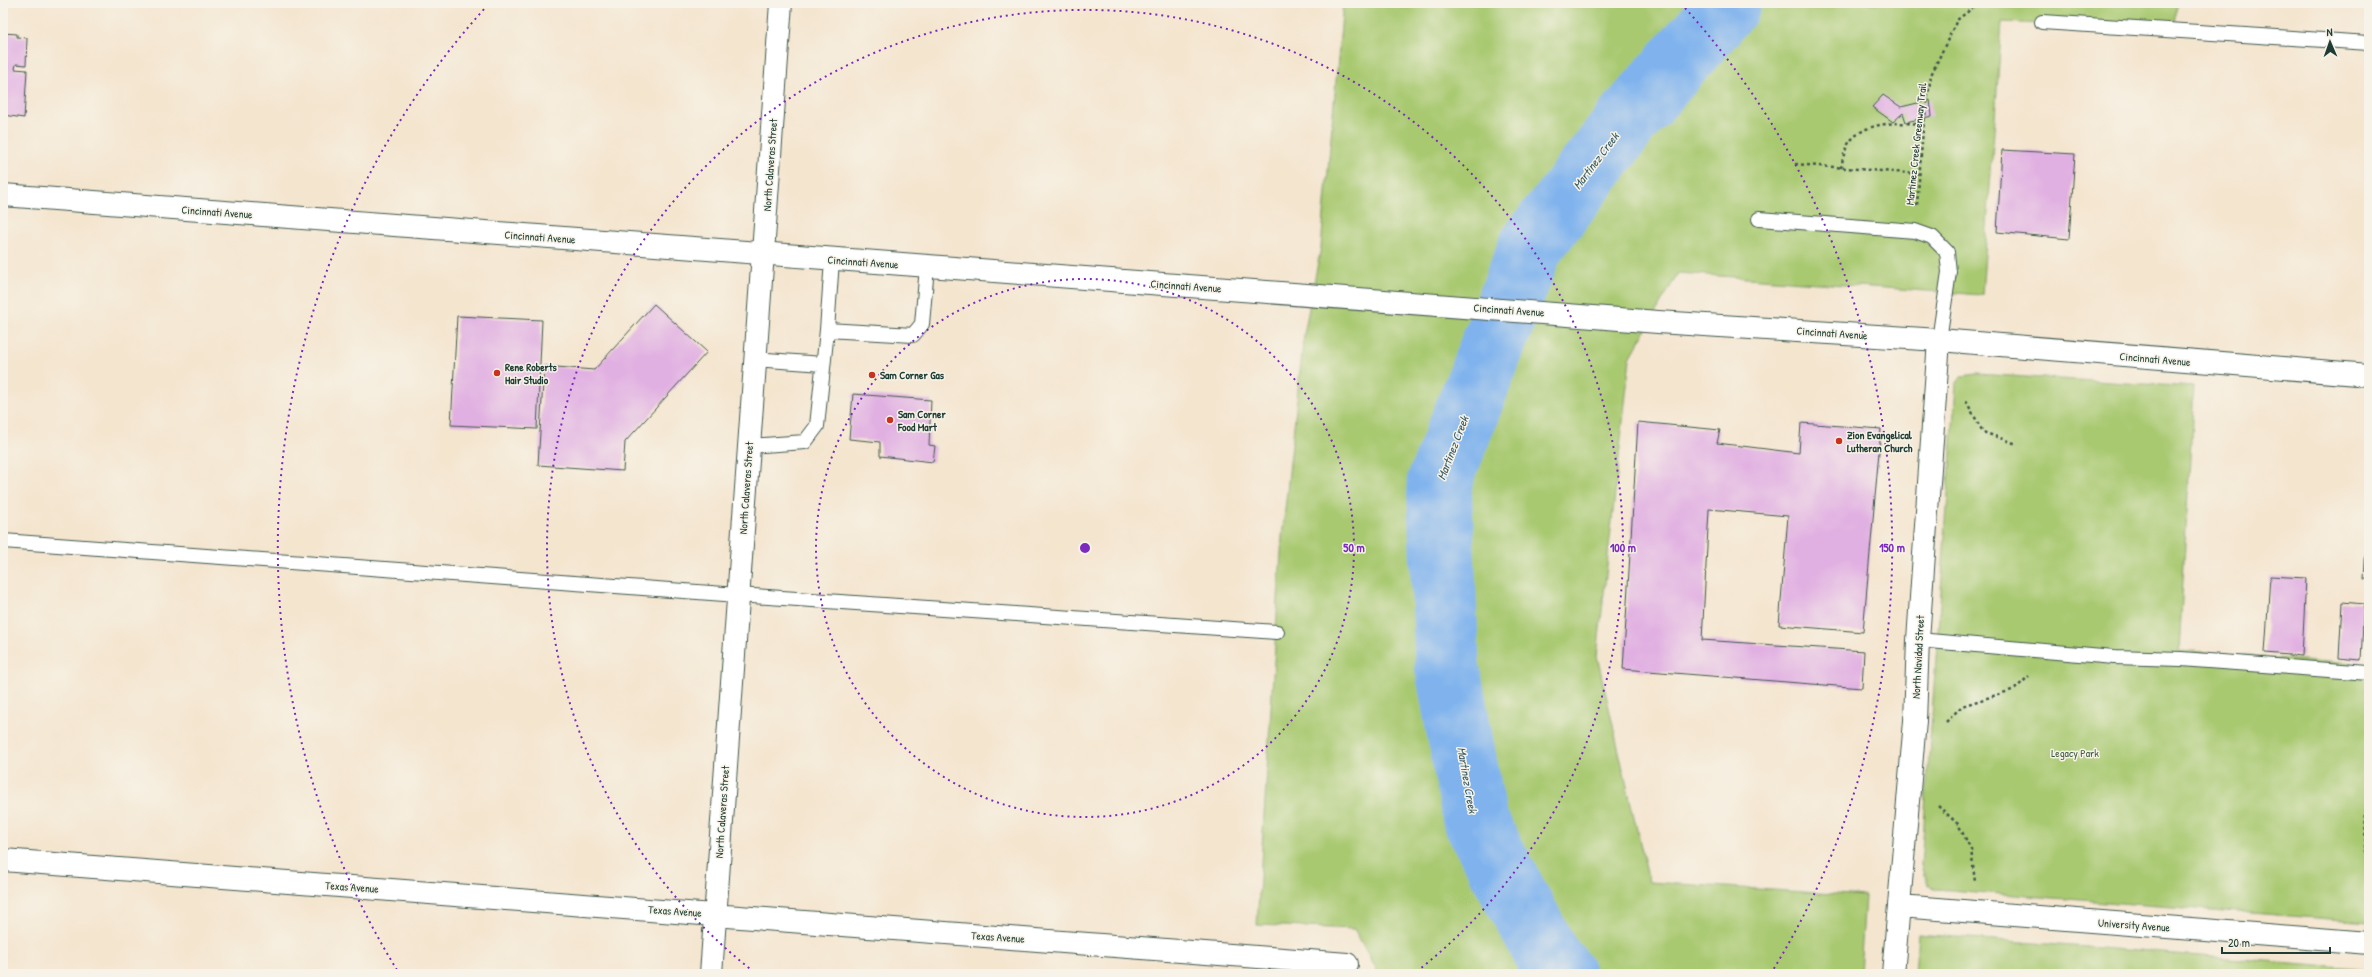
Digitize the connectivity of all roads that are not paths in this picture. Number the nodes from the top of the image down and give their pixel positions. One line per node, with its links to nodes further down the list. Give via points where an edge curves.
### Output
1 (781, 3): 6 (street, North Calaveras Street)
2 (2042, 22): 3 (lane)
3 (2369, 43)
4 (3, 195): 6 (street, Cincinnati Avenue)
5 (1759, 219): 10 (lane, via 1915,231 1932,237 1947,252 1949,272)
6 (763, 255): 7 (street, Cincinnati Avenue); 11 (street, North Calaveras Street)
7 (832, 260): 8 (street, Cincinnati Avenue); 9 (lane)
8 (927, 267): 9 (lane, via 922,324 913,335); 10 (street, Cincinnati Avenue, via 1658,322)
9 (827, 330): 12 (lane)
10 (1940, 340): 13 (street, Cincinnati Avenue); 18 (street, North Navidad Street)
11 (755, 359): 12 (lane); 14 (street, North Calaveras Street)
12 (823, 364): 14 (lane, via 817,426 805,442)
13 (2369, 375)
14 (749, 446): 16 (street, North Calaveras Street)
15 (3, 541): 16 (lane)
16 (738, 595): 17 (lane); 22 (street, North Calaveras Street)
17 (1277, 632)
18 (1918, 640): 19 (lane, via 2114,657 2181,659); 21 (street, North Navidad Street, via 1915,721)
19 (2369, 673)
20 (3, 860): 22 (street, Texas Avenue)
21 (1900, 906): 23 (street, University Avenue); 26 (street, North Navidad Street)
22 (715, 914): 24 (street, Texas Avenue); 25 (street, North Calaveras Street)
23 (2369, 943)
24 (1347, 964)
25 (710, 974)
26 (1893, 974)

